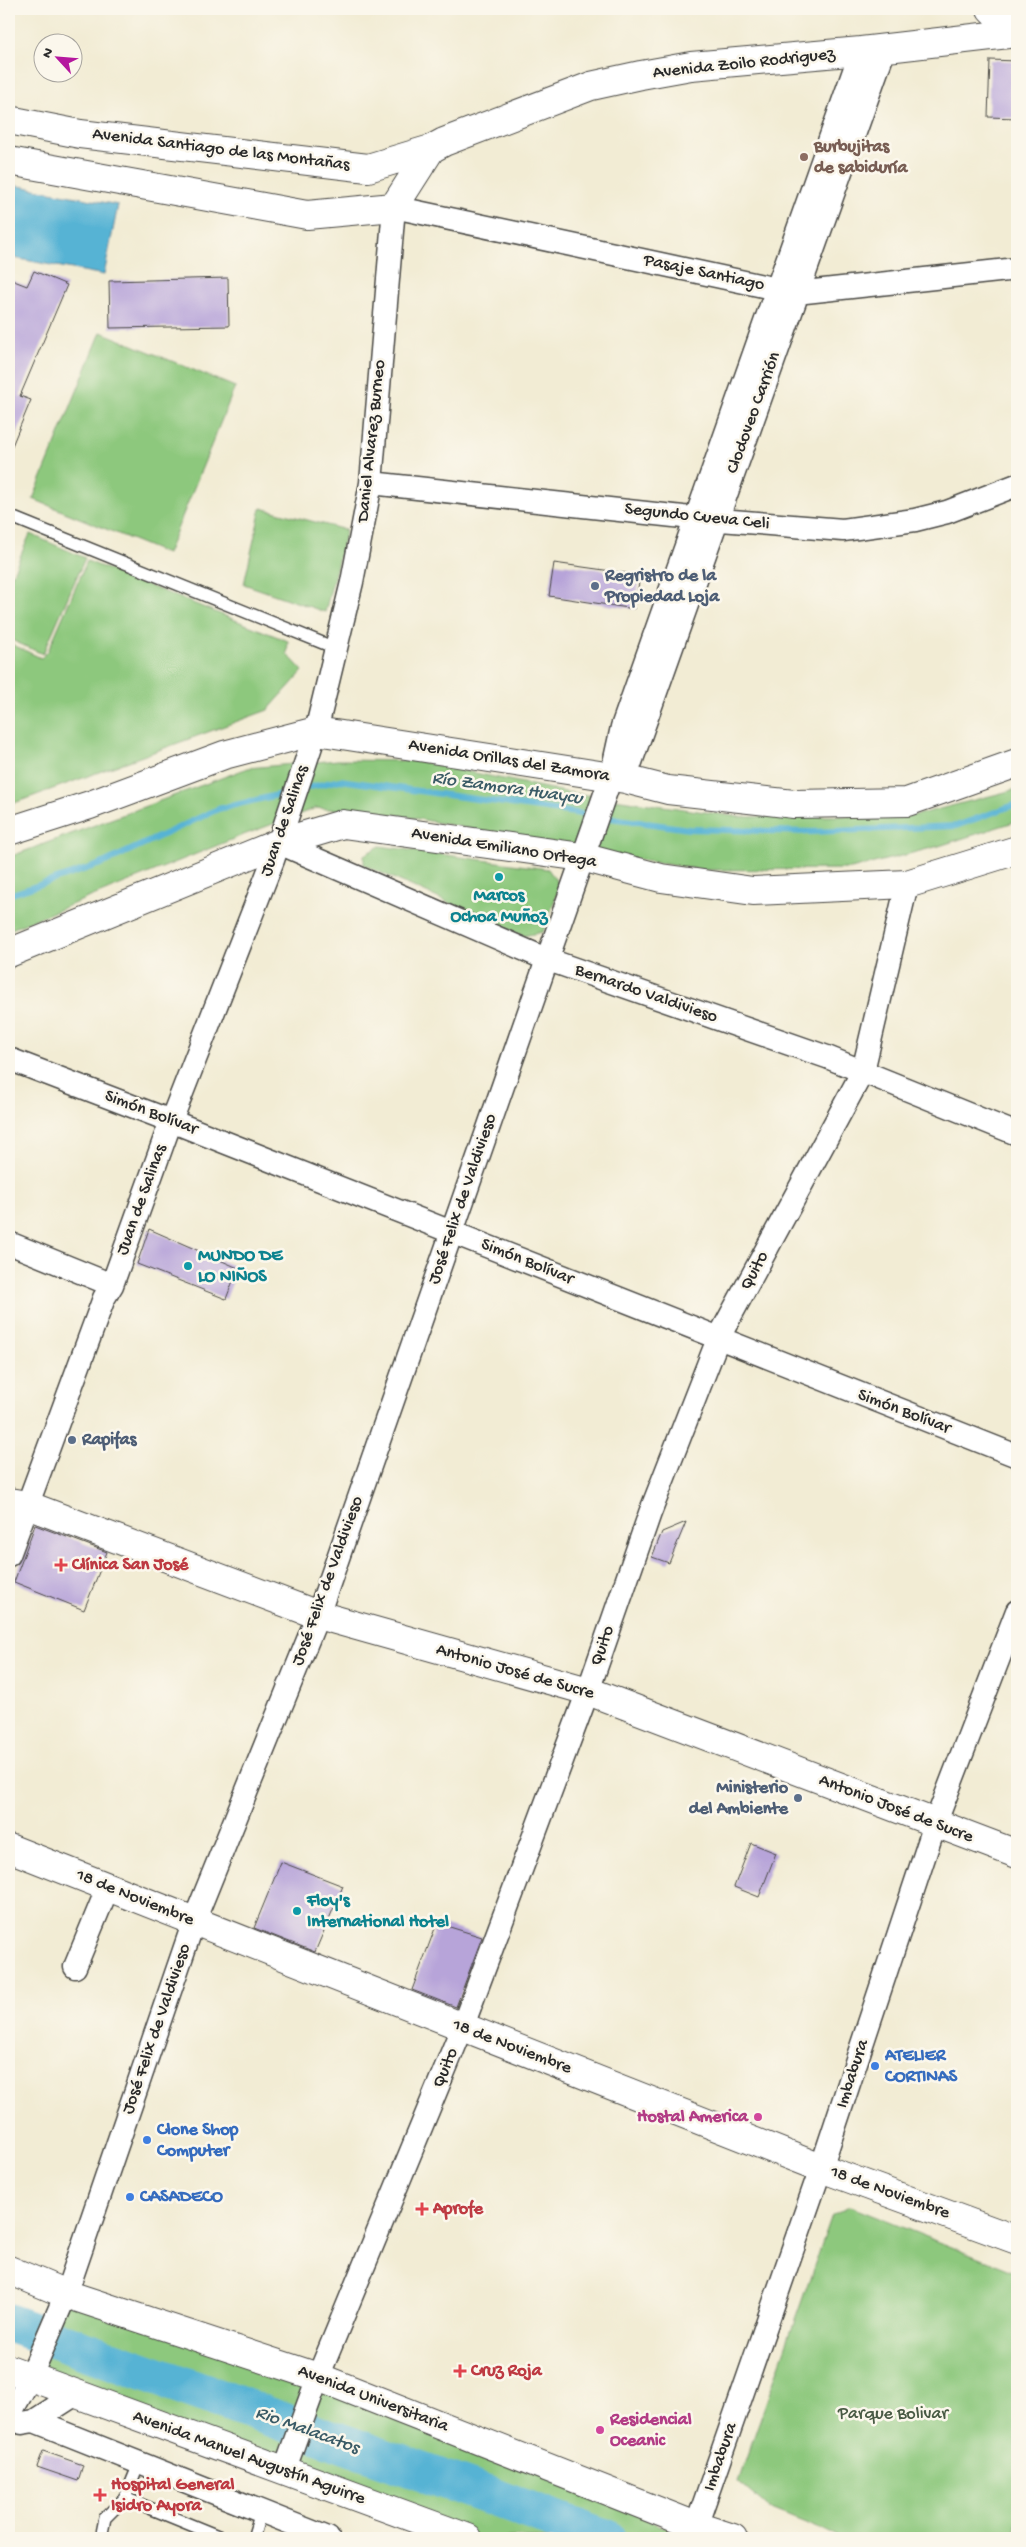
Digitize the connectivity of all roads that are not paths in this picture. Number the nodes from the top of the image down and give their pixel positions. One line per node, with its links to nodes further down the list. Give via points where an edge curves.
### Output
1 (991, 9): 2 (main road)
2 (1017, 28)
3 (1017, 33): 4 (main road, Avenida Zoilo Rodriguez)
4 (873, 50): 6 (main road, Avenida Zoilo Rodriguez, via 691,66 591,86); 10 (street, Clodoveo Carrión)
5 (9, 120): 6 (main road, Avenida Santiago de las Montañas, via 80,134 368,168)
6 (431, 149): 8 (main road)
7 (9, 162): 8 (main road, via 307,216)
8 (394, 207): 10 (street, Pasaje Santiago); 11 (street, Daniel Alvarez Burneo)
9 (1017, 269): 10 (street, Pasaje Santiago)
10 (787, 291): 14 (street, Clodoveo Carrión)
11 (371, 483): 14 (street, Segundo Cueva Celi); 15 (street, Daniel Alvarez Burneo, via 352,582)
12 (1017, 485): 14 (street, Segundo Cueva Celi, via 947,512 844,530)
13 (9, 516): 15 (lane)
14 (706, 519): 18 (street, Clodoveo Carrión)
15 (335, 648): 16 (street, Daniel Alvarez Burneo)
16 (316, 731): 18 (main road, Avenida Orillas del Zamora); 19 (main road, Avenida Orillas del Zamora, via 224,755); 20 (street, Juan de Salinas)
17 (1017, 763): 18 (main road, Avenida Orillas del Zamora, via 906,802 794,804 668,790)
18 (618, 778): 22 (street, José Felix de Valdivieso)
19 (9, 831)
20 (279, 843): 22 (main road, Avenida Emiliano Ortega, via 343,824); 24 (main road, Avenida Emiliano Ortega); 25 (street, Bernardo Valdivieso); 28 (street, Juan de Salinas)
21 (1017, 850): 23 (main road, Avenida Emiliano Ortega)
22 (582, 858): 23 (main road, Avenida Emiliano Ortega, via 660,878 753,891); 25 (street, José Felix de Valdivieso)
23 (906, 884): 27 (street, Quito)
24 (9, 953)
25 (546, 959): 27 (street, Bernardo Valdivieso); 30 (street, José Felix de Valdivieso)
26 (9, 1059): 28 (street, Simón Bolívar)
27 (863, 1071): 29 (street, Bernardo Valdivieso); 33 (street, Quito)
28 (170, 1121): 30 (street, Simón Bolívar); 32 (street, Juan de Salinas)
29 (1017, 1134)
30 (451, 1232): 33 (street, Simón Bolívar); 38 (street, José Felix de Valdivieso)
31 (9, 1243): 32 (street)
32 (112, 1285): 35 (street, Juan de Salinas)
33 (718, 1339): 34 (street, Simón Bolívar); 39 (street, Quito, via 650,1513)
34 (1017, 1456)
35 (18, 1503): 36 (street, Juan de Salinas); 38 (main road, Antonio José de Sucre)
36 (9, 1555)
37 (1017, 1611): 40 (street, Imbabura)
38 (318, 1615): 39 (main road, Antonio José de Sucre); 44 (street, José Felix de Valdivieso)
39 (588, 1692): 40 (main road, Antonio José de Sucre); 46 (street, Quito)
40 (935, 1824): 42 (main road, Antonio José de Sucre); 47 (street, Imbabura)
41 (9, 1848): 43 (main road, 18 de Noviembre)
42 (1017, 1854)
43 (108, 1887): 44 (main road, 18 de Noviembre); 45 (street)
44 (194, 1921): 46 (main road, 18 de Noviembre); 50 (street, José Felix de Valdivieso)
45 (75, 1967)
46 (462, 2028): 47 (main road, 18 de Noviembre); 52 (street, Quito)
47 (822, 2168): 48 (main road, 18 de Noviembre); 61 (street, Imbabura)
48 (1017, 2240)
49 (9, 2270): 50 (main road, Avenida Universitaria)
50 (65, 2298): 51 (street, José Felix de Valdivieso); 52 (main road, Avenida Universitaria)
51 (24, 2373): 53 (main road, Avenida Manuel Augustín Aguirre); 54 (street, José Felix de Valdivieso)
52 (316, 2382): 58 (street, Quito); 61 (main road, Avenida Universitaria)
53 (76, 2394): 55 (street); 58 (main road, Avenida Manuel Augustín Aguirre)
54 (9, 2416)
55 (34, 2421): 56 (street); 57 (street)
56 (9, 2426)
57 (139, 2464): 59 (lane); 60 (street)
58 (286, 2464): 66 (main road, Avenida Manuel Augustín Aguirre)
59 (125, 2498): 62 (lane, via 105,2518); 63 (lane)
60 (261, 2512): 64 (lane); 65 (street)
61 (694, 2532): 67 (main road, Avenida Universitaria)
62 (101, 2538)
63 (223, 2538)
64 (253, 2538)
65 (328, 2538)
66 (468, 2538)
67 (733, 2538)

